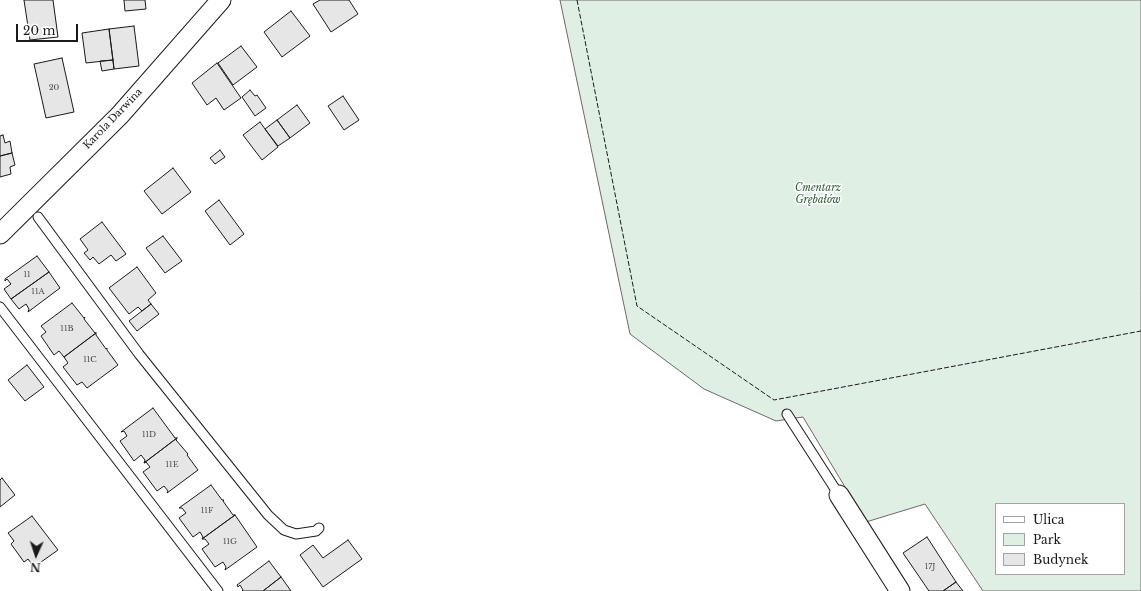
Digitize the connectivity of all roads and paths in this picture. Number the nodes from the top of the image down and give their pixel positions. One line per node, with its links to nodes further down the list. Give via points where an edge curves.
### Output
1 (221, 0): 3 (street, Karola Darwina, via 120,115)
2 (38, 217): 7 (lane, via 139,354 268,515 284,530 296,534 316,531)
3 (0, 234)
4 (0, 308): 8 (lane)
5 (787, 414): 6 (lane)
6 (839, 496): 9 (street)
7 (319, 528)
8 (218, 591)
9 (900, 591)

